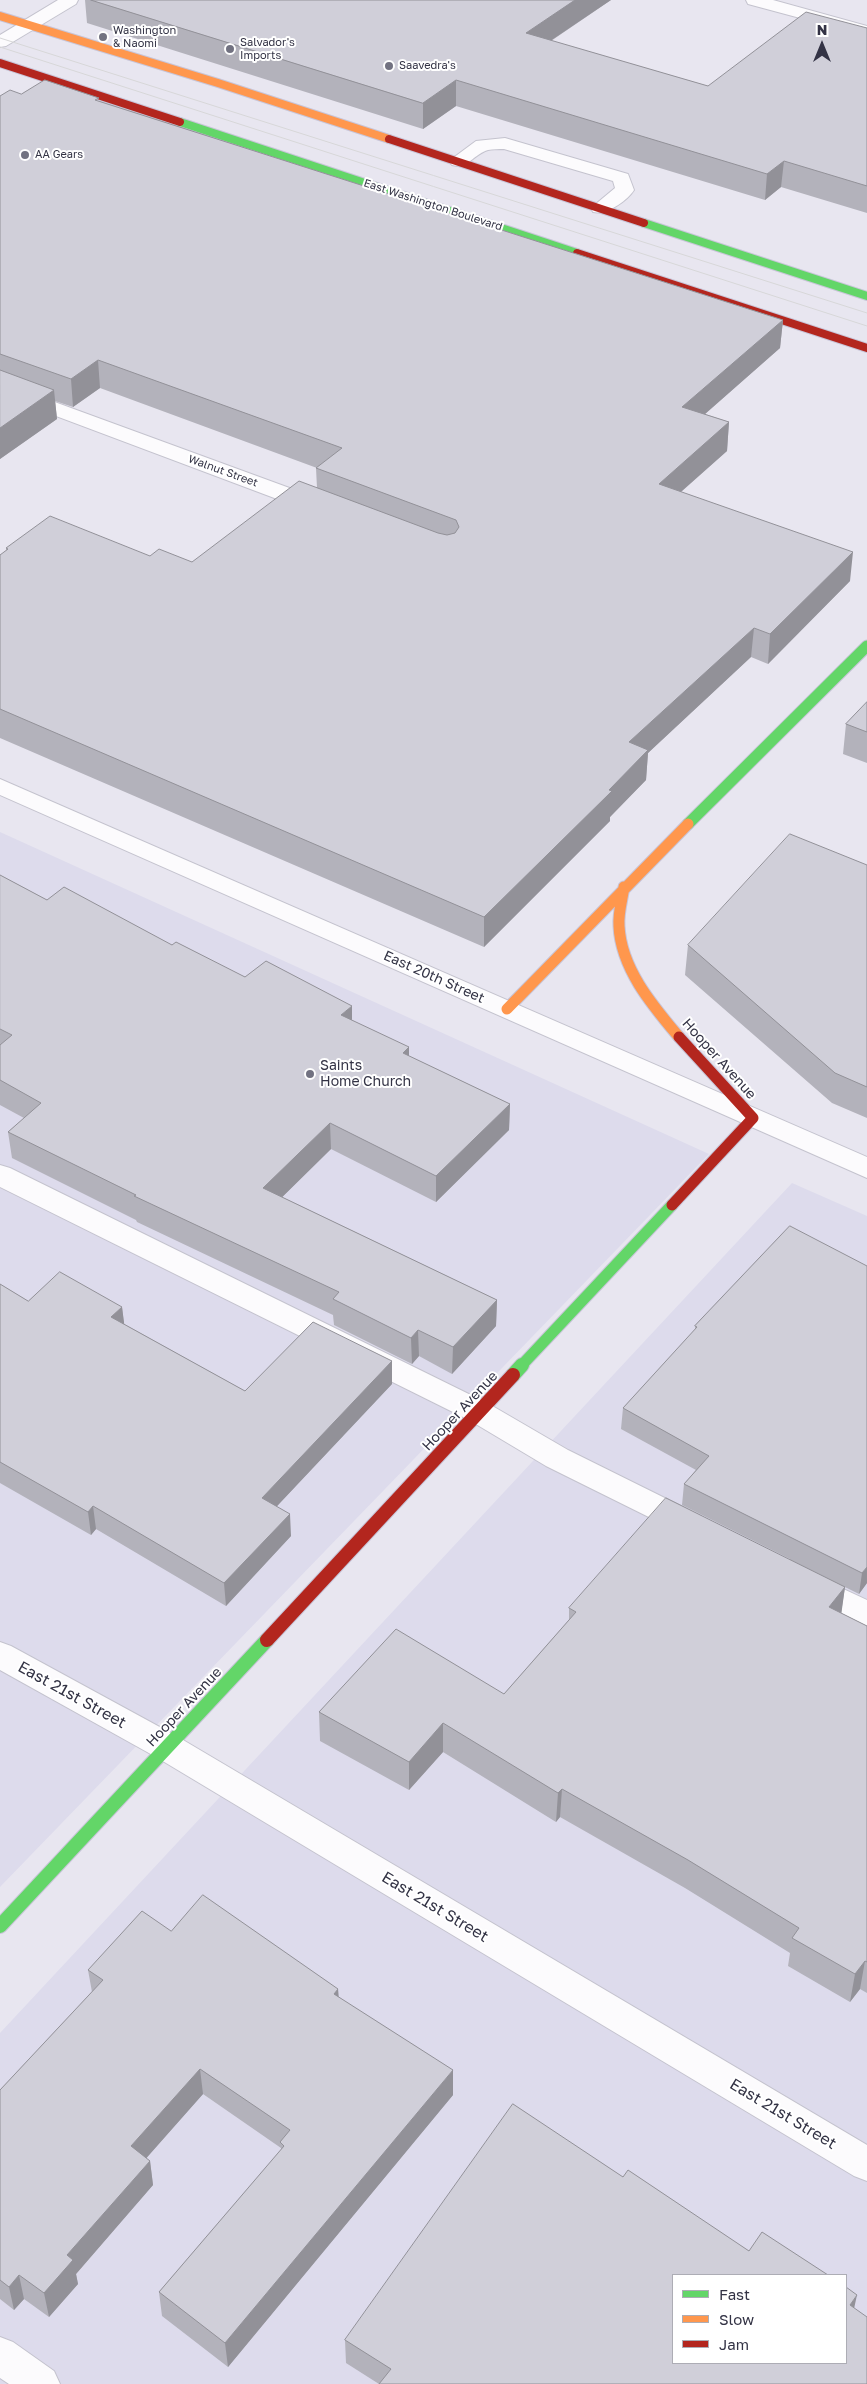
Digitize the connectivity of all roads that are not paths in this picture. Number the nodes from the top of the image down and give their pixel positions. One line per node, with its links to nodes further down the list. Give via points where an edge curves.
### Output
1 (70, 0): 4 (street)
2 (754, 0): 5 (street)
3 (0, 16): 4 (main road)
4 (30, 26): 6 (street); 8 (main road, via 218,83)
5 (867, 31)
6 (0, 42)
7 (0, 63): 11 (main road, East Washington Boulevard)
8 (458, 162): 9 (main road); 9 (street, via 482,145 505,143 621,178 624,190)
9 (600, 208): 10 (main road)
10 (867, 296)
11 (867, 348)
12 (0, 388): 13 (street, Walnut Street)
13 (335, 513)
14 (867, 646): 16 (main road)
15 (0, 786): 17 (street, East 20th Street)
16 (624, 887): 17 (main road); 18 (main road, Hooper Avenue, via 618,929 627,964 664,1020)
17 (507, 1009): 18 (street, East 20th Street)
18 (753, 1118): 19 (street, East 20th Street); 21 (main road, Hooper Avenue)
19 (867, 1168)
20 (0, 1175): 21 (street)
21 (479, 1412): 22 (street, via 558,1458); 26 (main road, Hooper Avenue)
22 (717, 1538)
23 (787, 1574): 24 (street)
24 (867, 1614)
25 (0, 1654): 26 (street, East 21st Street)
26 (167, 1747): 27 (main road, Hooper Avenue); 28 (street, East 21st Street)
27 (0, 1926)
28 (867, 2164)
29 (0, 2355): 30 (street)
30 (41, 2384)

